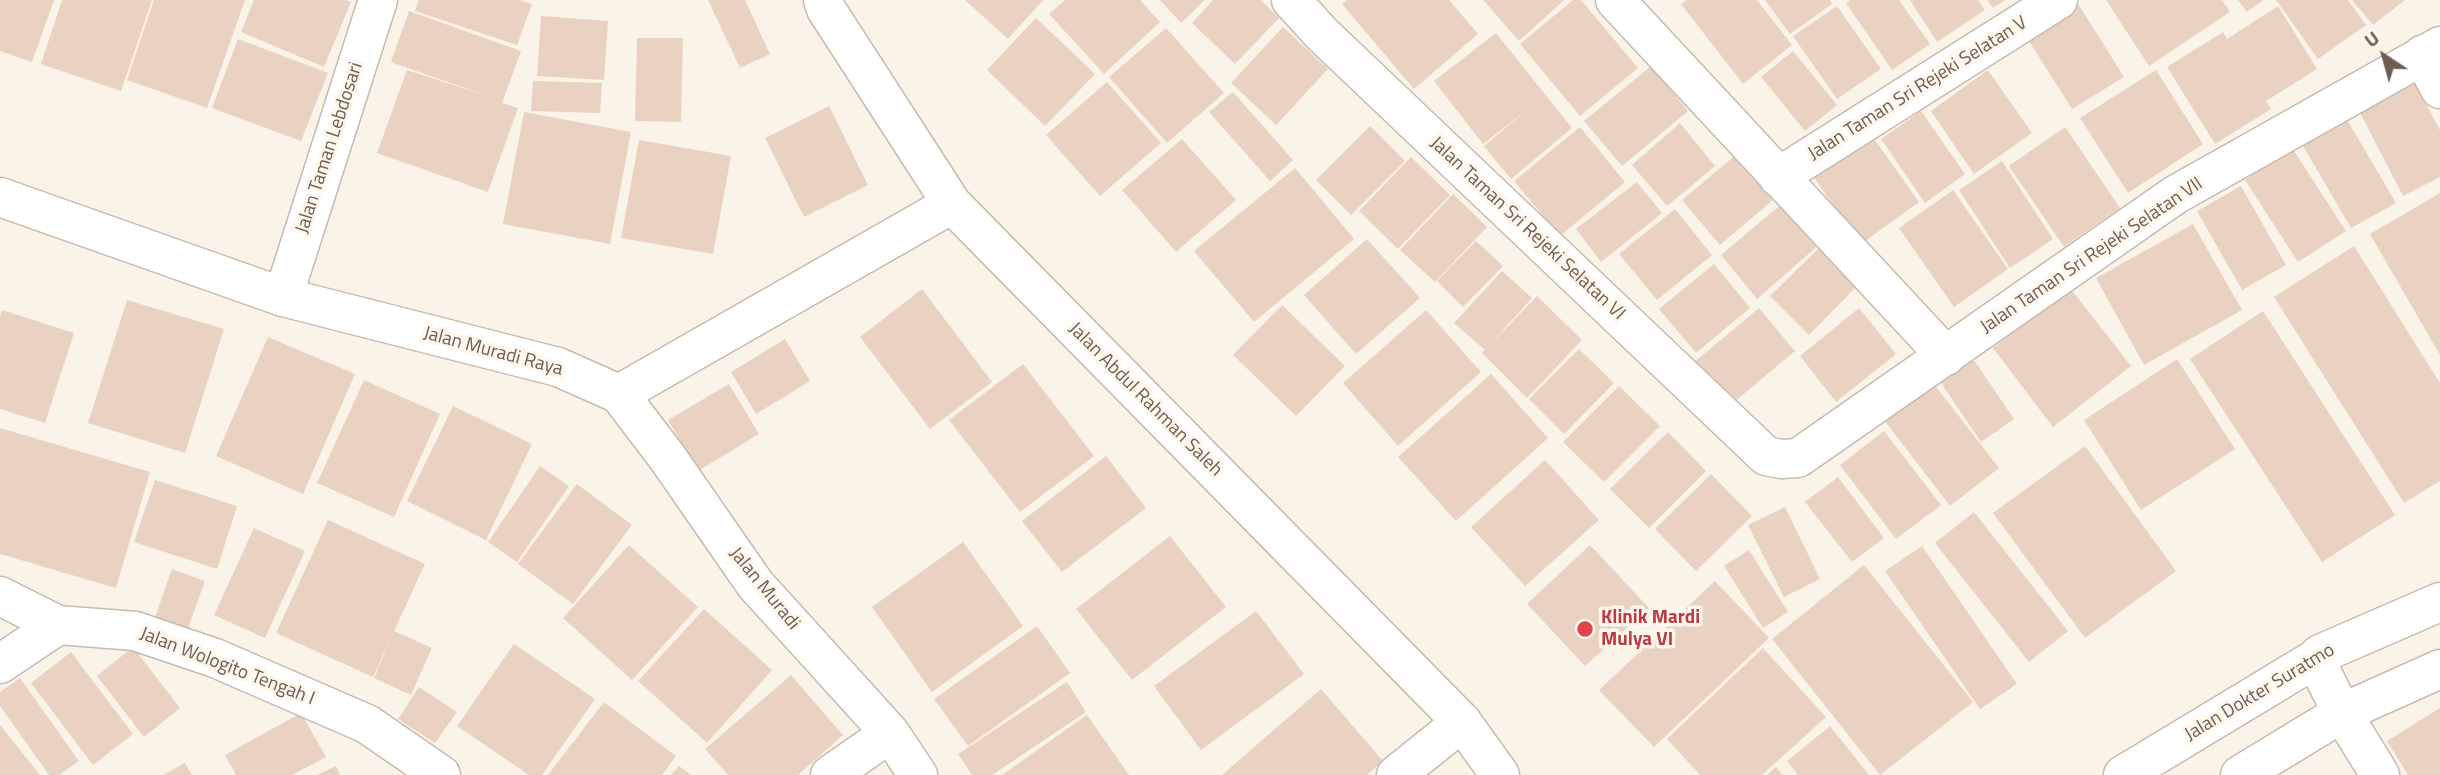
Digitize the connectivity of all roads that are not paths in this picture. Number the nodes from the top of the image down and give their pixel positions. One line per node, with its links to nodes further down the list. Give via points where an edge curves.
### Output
1 (378, 0): 11 (street, Jalan Taman Lebdosari)
2 (1291, 0): 14 (street, Jalan Taman Sri Rejeki Selatan VI)
3 (2058, 0): 8 (street, Jalan Taman Sri Rejeki Selatan V)
4 (829, 3): 10 (street, Jalan Abdul Rahman Saleh)
5 (1634, 6): 8 (street)
6 (2431, 50): 7 (street, Jalan Taman Sri Rejeki Selatan VII); 12 (street, Jalan Taman Sri Rejeki Selatan VII, via 2175,195)
7 (2440, 89)
8 (1778, 177): 12 (street)
9 (0, 197): 11 (street, Jalan Muradi Raya)
10 (952, 204): 13 (street); 22 (street, Jalan Abdul Rahman Saleh)
11 (283, 297): 13 (street, Jalan Muradi Raya, via 558,367)
12 (1947, 356): 14 (street, Jalan Taman Sri Rejeki Selatan VII, via 1798,458)
13 (619, 394): 23 (street, Jalan Muradi, via 755,584)
14 (1766, 456)
15 (0, 596): 17 (street, Jalan Wologito Tengah I)
16 (2440, 602): 18 (street, Jalan Dokter Suratmo)
17 (58, 625): 19 (street); 24 (street, Jalan Wologito Tengah I, via 135,631 215,658 367,724)
18 (2315, 659): 21 (street); 29 (street, Jalan Dokter Suratmo)
19 (0, 664)
20 (2440, 669): 21 (street)
21 (2342, 713): 30 (street); 31 (street)
22 (1462, 722): 27 (street); 28 (street, Jalan Abdul Rahman Saleh)
23 (890, 733): 25 (street); 26 (street, Jalan Muradi)
24 (441, 775)
25 (830, 775)
26 (919, 775)
27 (1396, 775)
28 (1500, 775)
29 (2123, 775)
30 (2240, 775)
31 (2380, 775)

